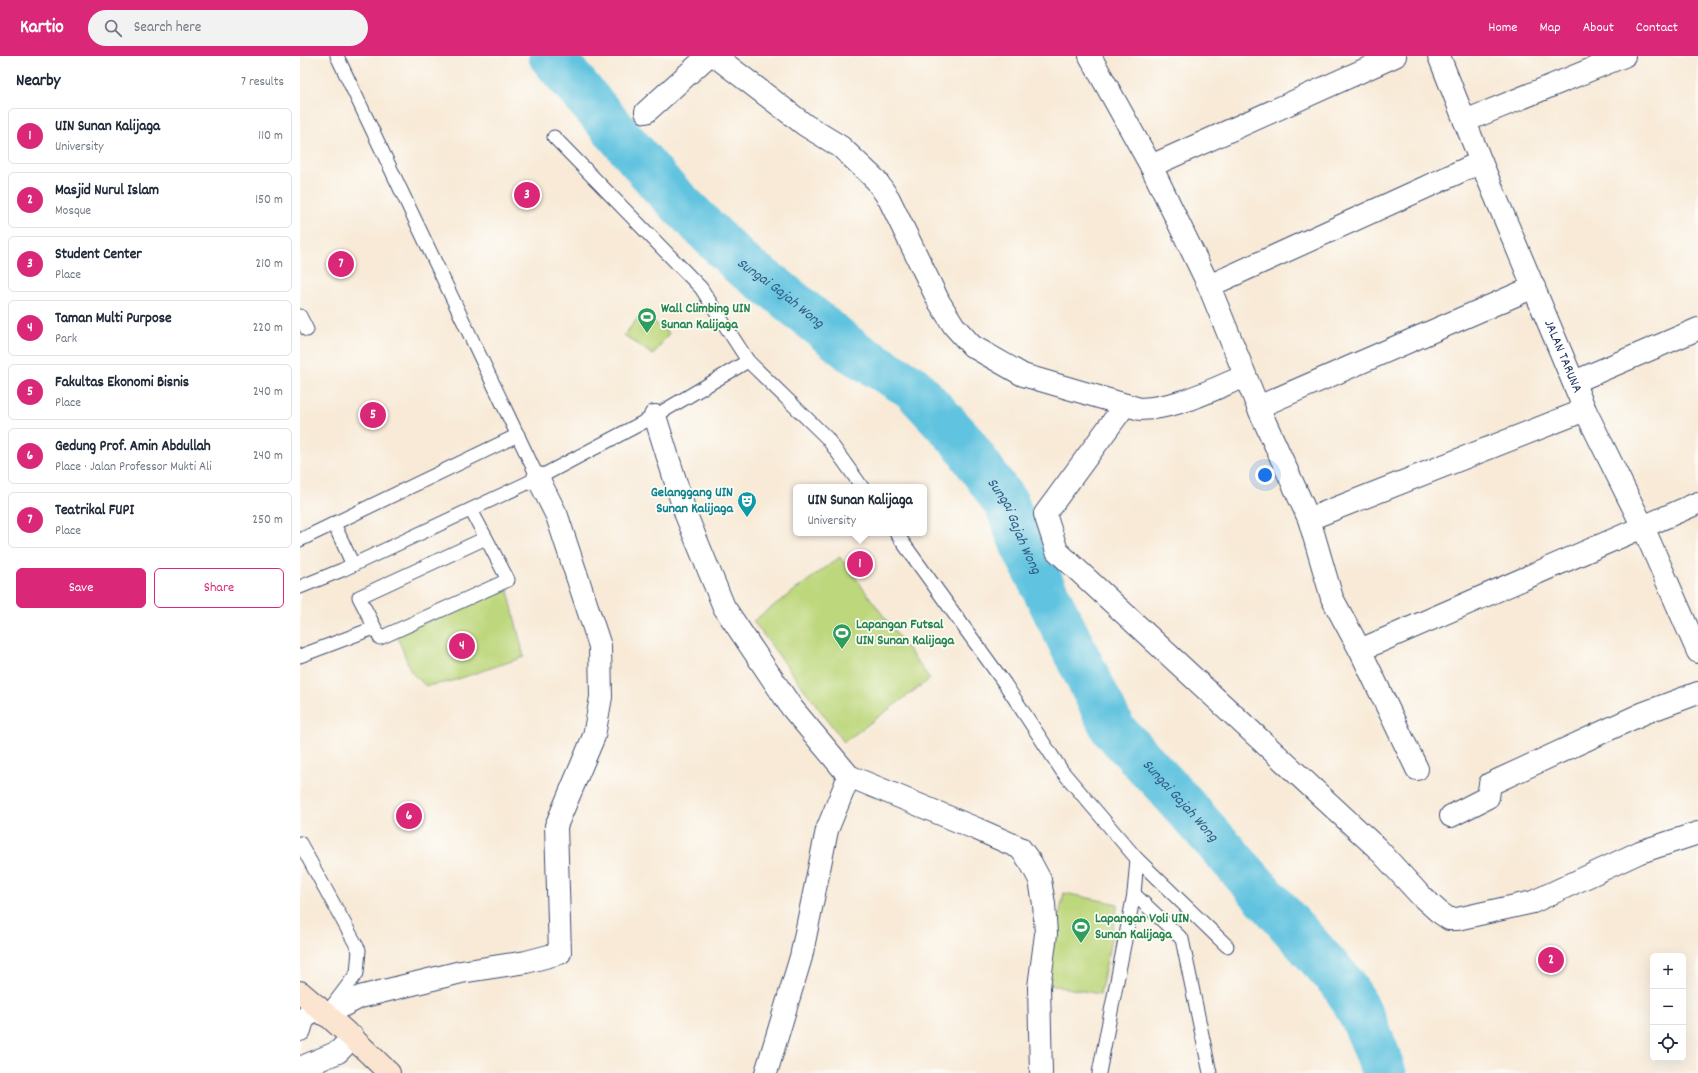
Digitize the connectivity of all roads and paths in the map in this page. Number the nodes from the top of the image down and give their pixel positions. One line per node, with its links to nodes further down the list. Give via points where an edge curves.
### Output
1 (337, 56): 25 (lane)
2 (708, 56): 8 (street)
3 (715, 56): 21 (street, via 805,125 841,147 876,180 890,199 939,302 954,326 972,346 1023,375)
4 (1090, 56): 12 (street)
5 (1395, 56): 12 (street)
6 (1439, 56): 9 (street, JALAN TARUNA)
7 (1615, 58): 9 (street)
8 (646, 112)
9 (1465, 121): 11 (street, JALAN TARUNA)
10 (554, 137): 18 (lane, via 701,288)
11 (1481, 162): 13 (street); 14 (street, JALAN TARUNA)
12 (1151, 166): 13 (street)
13 (1209, 286): 19 (street)
14 (1534, 287): 20 (street, JALAN TARUNA); 22 (street)
15 (300, 316): 17 (lane)
16 (1698, 328): 20 (street)
17 (308, 330)
18 (748, 360): 24 (lane); 27 (lane, via 827,438)
19 (1245, 376): 21 (street, via 1169,406 1140,409); 22 (street)
20 (1574, 382): 23 (street, JALAN TARUNA)
21 (1125, 405): 46 (street, via 1046,514 1057,551 1372,843 1439,912 1449,919 1457,919 1533,902 1640,852)
22 (1258, 407): 30 (street)
23 (1585, 410): 30 (street); 32 (street, JALAN TARUNA)
24 (655, 416): 26 (lane); 44 (street, via 686,515 724,607 792,708)
25 (518, 435): 26 (lane); 31 (lane)
26 (538, 478): 29 (lane); 52 (street, via 557,516 600,646 601,697 594,736 556,826 560,953 526,962 461,972 360,997)
27 (860, 484)
28 (1698, 503): 32 (street)
29 (471, 510): 34 (lane); 36 (lane)
30 (1309, 519): 39 (street, via 1332,598)
31 (334, 524): 35 (lane); 36 (lane)
32 (1643, 527): 39 (street); 40 (street, JALAN TARUNA)
33 (898, 536): 48 (lane, via 1005,684 1062,771)
34 (486, 538): 38 (lane, via 360,596); 38 (lane, via 508,580 381,638)
35 (300, 540)
36 (353, 565): 37 (lane)
37 (300, 587)
38 (374, 628): 41 (lane)
39 (1360, 650): 43 (street)
40 (1698, 652)
41 (300, 656)
42 (1698, 693): 45 (street, via 1644,713 1490,784 1488,797)
43 (1417, 769)
44 (849, 776): 57 (street, via 826,830 801,956); 58 (street, via 1020,848 1031,862 1040,880 1046,934 1039,987)
45 (1451, 816)
46 (1698, 833)
47 (300, 843): 52 (lane, via 359,950 357,973)
48 (1138, 859): 49 (lane); 50 (lane)
49 (1134, 894): 59 (lane); 60 (lane, via 1182,939)
50 (1227, 946)
51 (300, 992): 52 (main road)
52 (321, 1010): 53 (street, via 303,1020); 54 (main road)
53 (300, 1030)
54 (353, 1037): 55 (street, via 338,1052); 56 (main road)
55 (300, 1068)
56 (389, 1073)
57 (766, 1073)
58 (1041, 1073)
59 (1099, 1073)
60 (1210, 1073)

